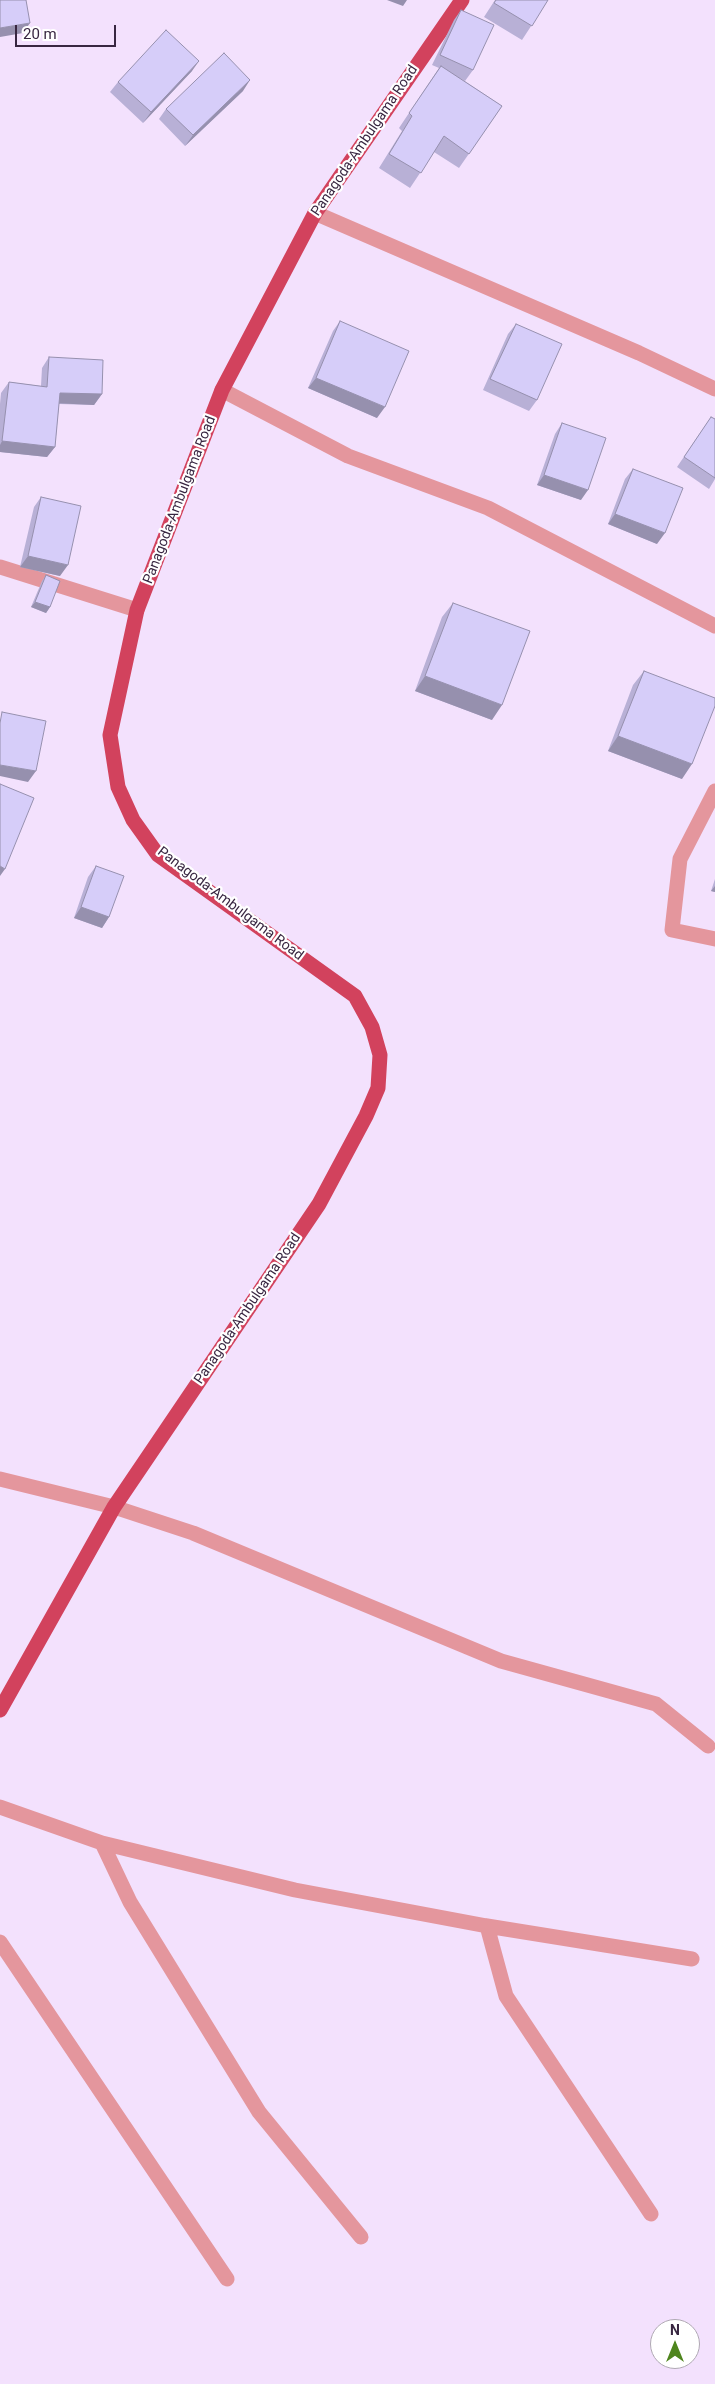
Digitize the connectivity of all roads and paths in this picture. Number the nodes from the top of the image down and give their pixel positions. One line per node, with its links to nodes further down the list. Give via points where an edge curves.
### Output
1 (462, 0): 2 (main road, Panagoda-Ambulgama Road)
2 (315, 213): 3 (street); 4 (main road, Panagoda-Ambulgama Road)
3 (715, 389)
4 (222, 390): 6 (main road, Panagoda-Ambulgama Road); 7 (street, via 348,456 488,508)
5 (0, 567): 6 (street)
6 (137, 610): 11 (main road, Panagoda-Ambulgama Road, via 110,735 118,787 133,820 158,855 355,996 372,1027 380,1055 378,1088 319,1204)
7 (715, 626)
8 (715, 791): 9 (street, via 680,859 672,930)
9 (715, 940)
10 (0, 1479): 11 (street)
11 (114, 1506): 12 (main road, Panagoda-Ambulgama Road); 13 (street, via 193,1534 501,1661 656,1704)
12 (0, 1710)
13 (708, 1746)
14 (0, 1807): 15 (street)
15 (102, 1843): 16 (street, via 295,1890); 20 (street, via 130,1902 259,2112)
16 (487, 1926): 18 (street); 19 (street, via 506,1996)
17 (0, 1942): 21 (street)
18 (692, 1959)
19 (651, 2214)
20 (361, 2237)
21 (227, 2279)

